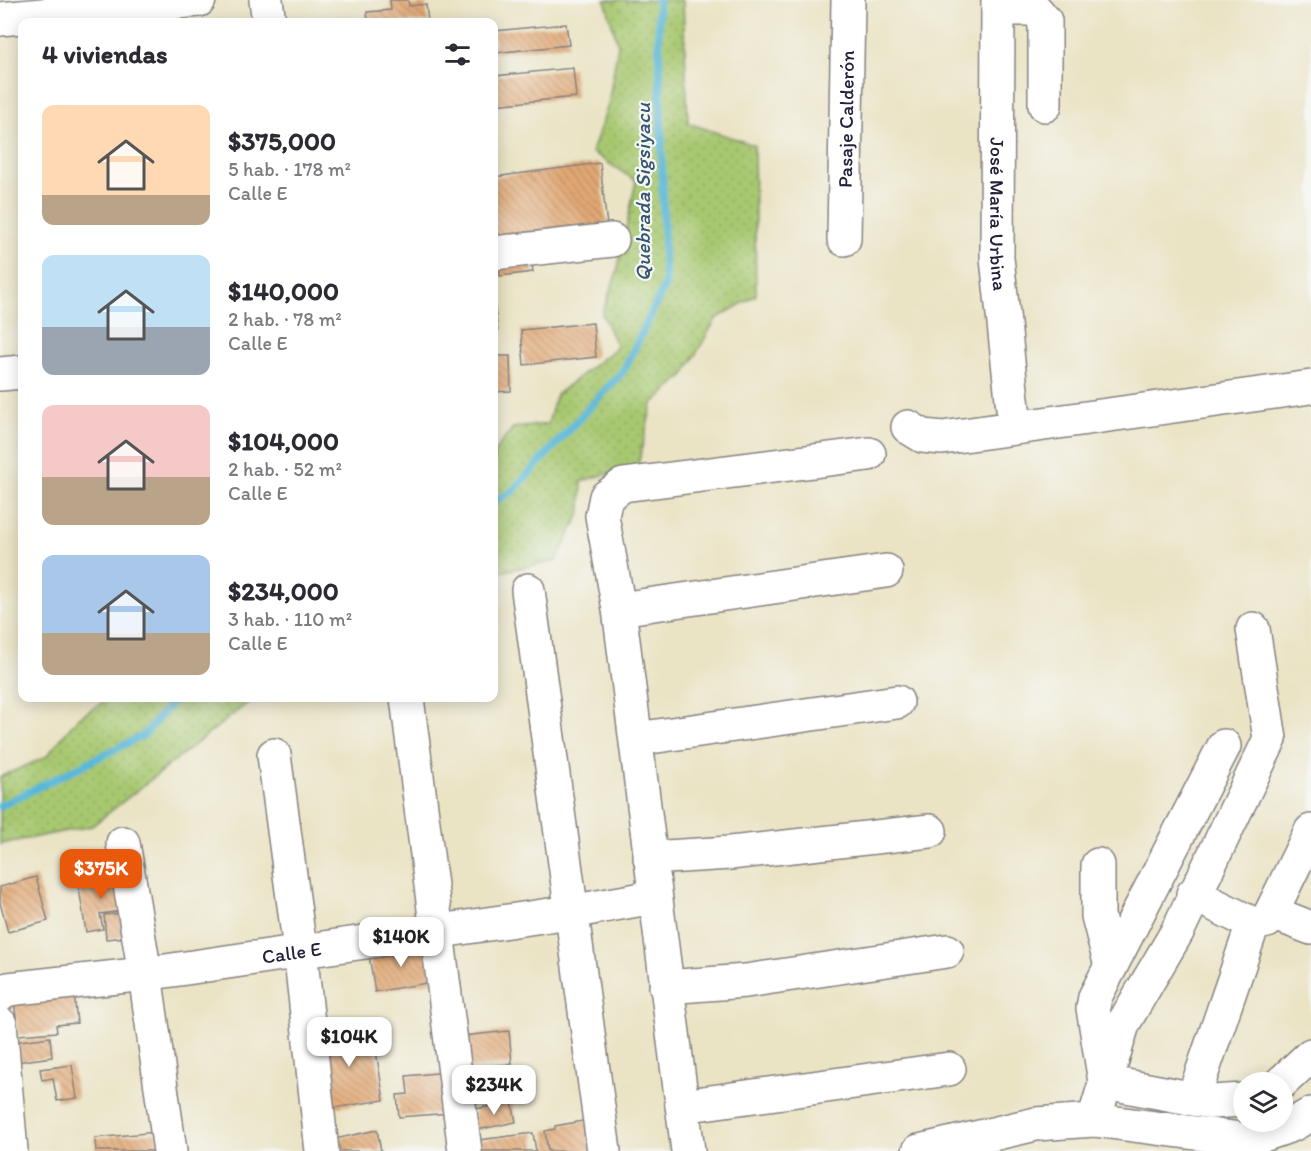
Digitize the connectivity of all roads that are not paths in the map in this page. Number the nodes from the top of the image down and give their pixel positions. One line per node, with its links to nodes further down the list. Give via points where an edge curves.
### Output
1 (200, 0): 6 (street)
2 (266, 0): 5 (street)
3 (848, 0): 8 (street, Pasaje Calderón)
4 (998, 4): 7 (street, via 1035,9 1045,21); 15 (street, José María Urbina, via 997,258)
5 (268, 18)
6 (0, 19)
7 (1045, 105)
8 (843, 239)
9 (612, 240): 10 (street)
10 (498, 253)
11 (18, 372): 12 (street)
12 (0, 374)
13 (1311, 387): 15 (street)
14 (908, 427): 15 (street, via 923,436 942,438)
15 (1015, 427)
16 (869, 454): 19 (street, via 623,485 606,497 602,516)
17 (886, 571): 19 (street)
18 (528, 590): 33 (street)
19 (619, 609): 23 (street)
20 (1253, 629): 31 (street, via 1270,739)
21 (407, 702): 36 (street)
22 (897, 702): 23 (street)
23 (636, 739): 29 (street)
24 (1224, 746): 39 (street)
25 (274, 755): 37 (street)
26 (930, 831): 29 (street)
27 (1311, 831): 34 (street)
28 (123, 843): 40 (street)
29 (650, 858): 32 (street)
30 (1098, 864): 39 (street, via 1098,916)
31 (1193, 894): 34 (street); 47 (street, via 1177,932 1123,1024)
32 (654, 897): 33 (street, Calle E); 41 (street)
33 (570, 912): 36 (street, Calle E); 58 (street)
34 (1263, 918): 35 (street); 48 (street)
35 (1311, 928)
36 (436, 931): 37 (street, Calle E); 57 (street)
37 (300, 950): 40 (street, Calle E); 56 (street)
38 (947, 951): 41 (street, via 746,981)
39 (1111, 966): 47 (street, via 1093,1008)
40 (145, 974): 42 (street, Calle E, via 8,989); 55 (street)
41 (666, 987): 50 (street)
42 (0, 995)
43 (0, 1024): 54 (street)
44 (1311, 1056): 46 (street)
45 (949, 1069): 50 (street)
46 (1293, 1072)
47 (1105, 1082): 48 (street); 52 (street)
48 (1193, 1099): 49 (street)
49 (1233, 1101)
50 (682, 1106): 59 (street)
51 (1311, 1114): 53 (street, via 1249,1140)
52 (1094, 1120): 53 (street); 60 (street, via 1036,1124)
53 (1197, 1143)
54 (11, 1151)
55 (170, 1151)
56 (322, 1151)
57 (465, 1151)
58 (604, 1151)
59 (688, 1151)
60 (919, 1151)

